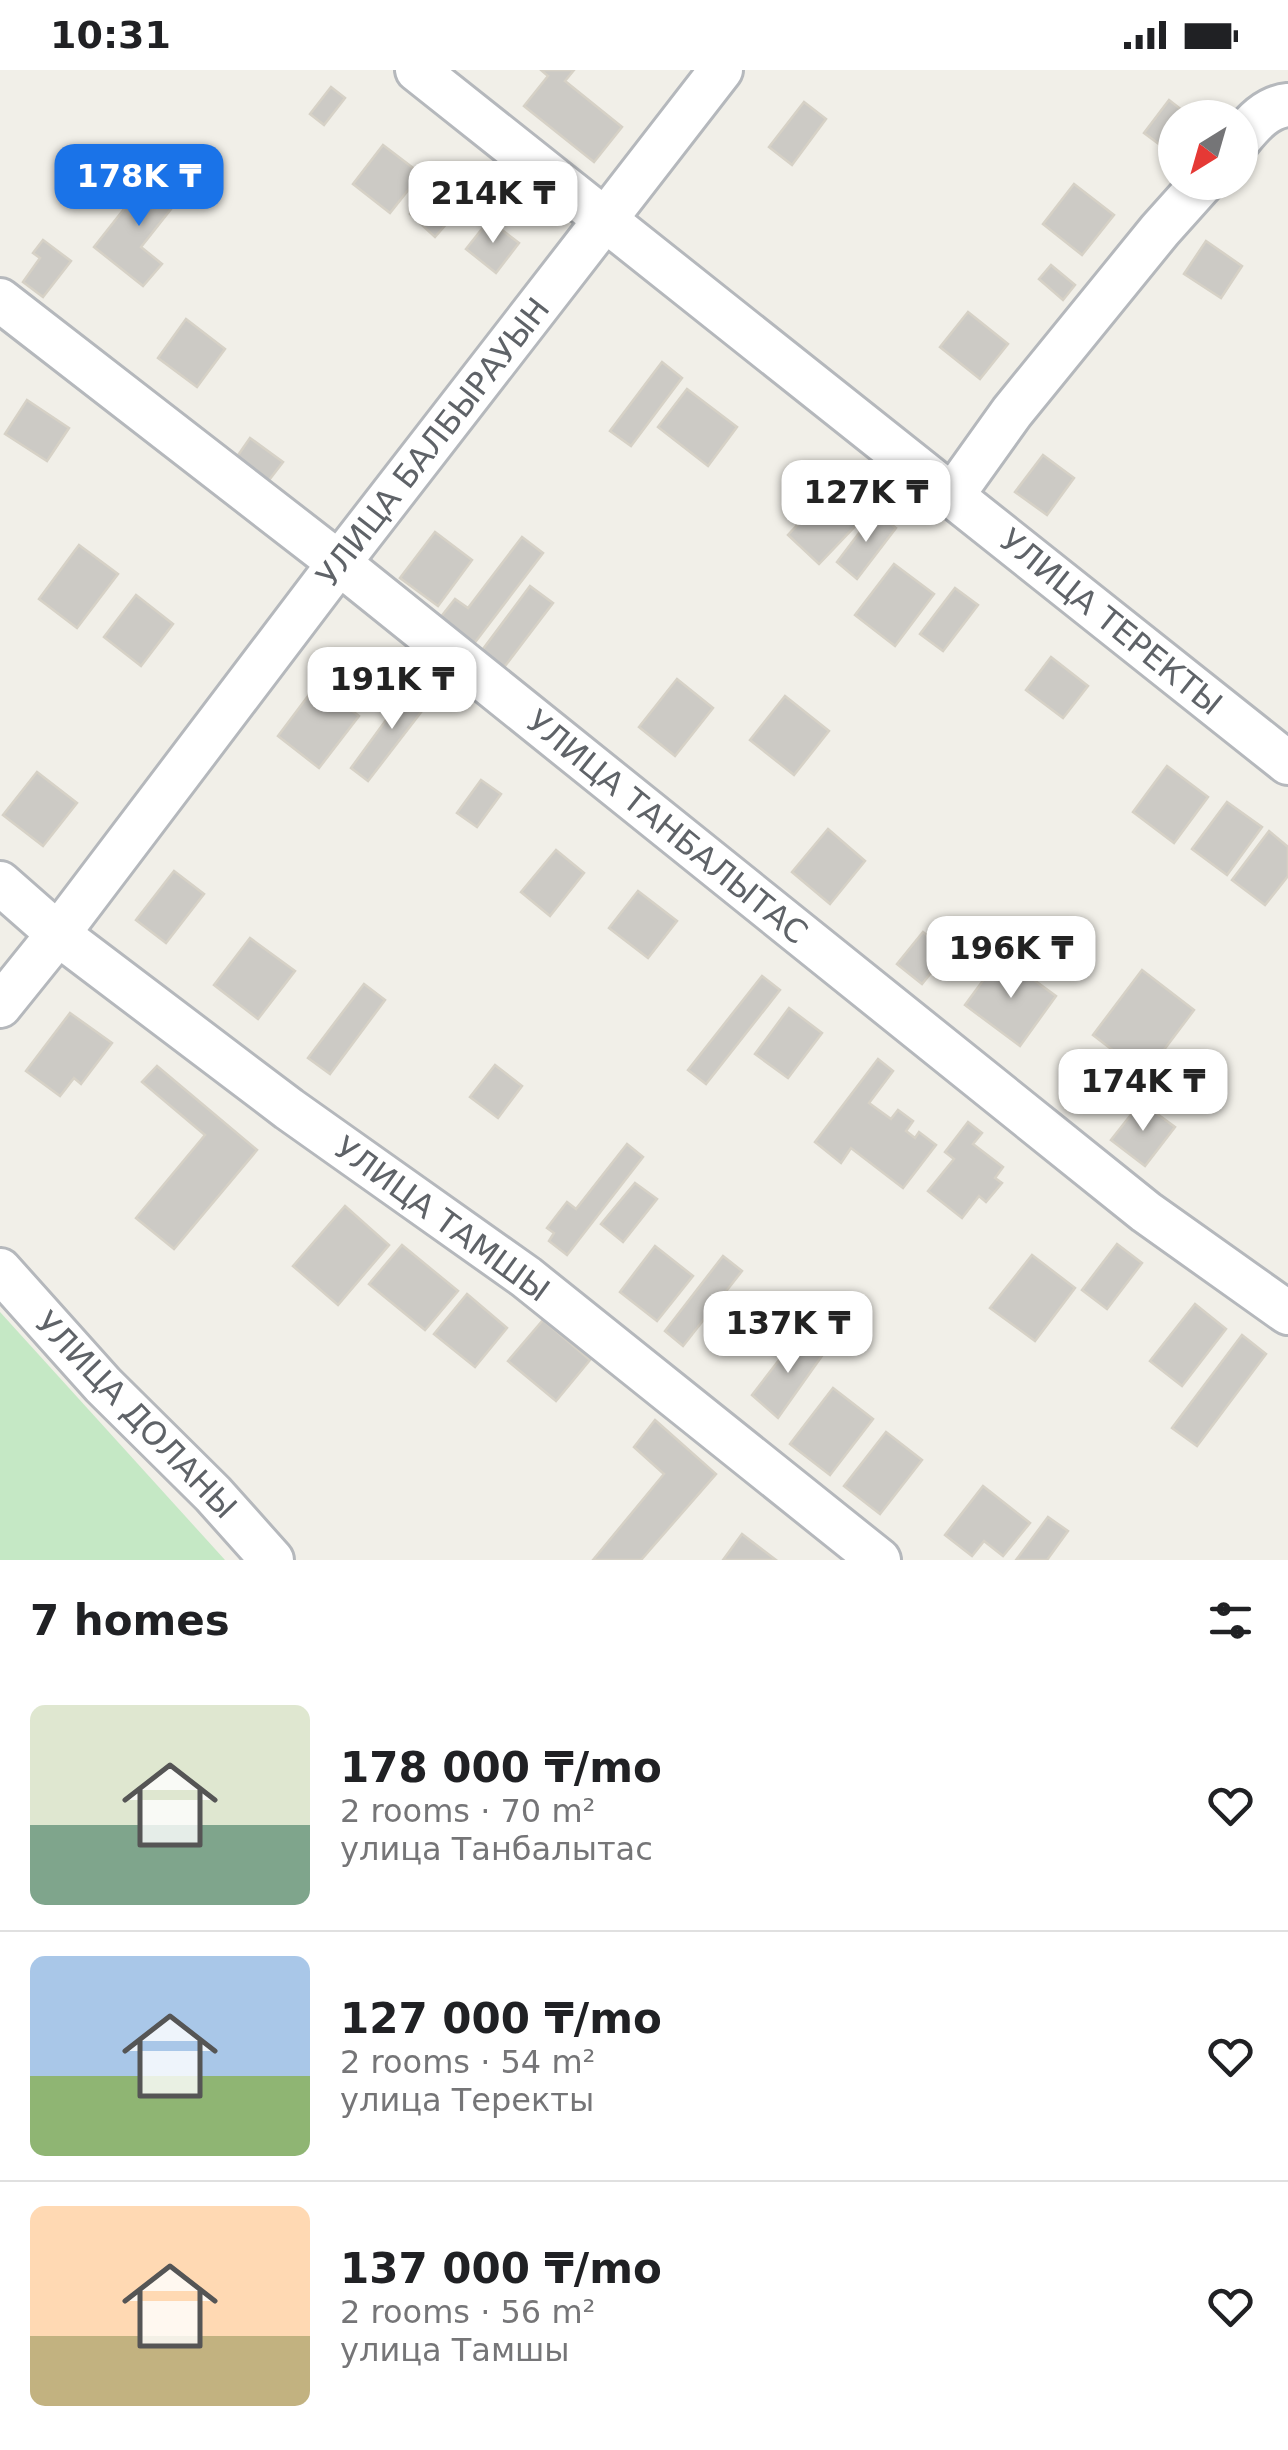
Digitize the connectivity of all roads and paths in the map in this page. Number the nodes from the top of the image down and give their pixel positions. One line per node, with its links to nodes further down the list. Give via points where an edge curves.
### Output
1 (417, 70): 6 (street, УЛИЦА ТЕРЕКТЫ)
2 (721, 70): 6 (street, УЛИЦА БАЛБЫРАУЫН)
3 (1288, 105): 4 (street)
4 (1258, 118)
5 (1187, 200): 8 (street, via 1012,412)
6 (604, 220): 8 (street, УЛИЦА ТЕРЕКТЫ); 9 (street, УЛИЦА БАЛБЫРАУЫН)
7 (0, 300): 9 (street, УЛИЦА ТАНБАЛЫТАС)
8 (952, 496): 10 (street, УЛИЦА ТЕРЕКТЫ)
9 (339, 563): 12 (street, УЛИЦА БАЛБЫРАУЫН); 15 (street, УЛИЦА ТАНБАЛЫТАС, via 1146,1212)
10 (1286, 756)
11 (0, 884): 12 (street, УЛИЦА ТАМШЫ)
12 (58, 934): 13 (street, УЛИЦА БАЛБЫРАУЫН); 17 (street, УЛИЦА ТАМШЫ, via 526,1277)
13 (0, 1006)
14 (0, 1270): 16 (street, УЛИЦА ДОЛАНЫ)
15 (1288, 1313)
16 (272, 1560)
17 (879, 1560)

